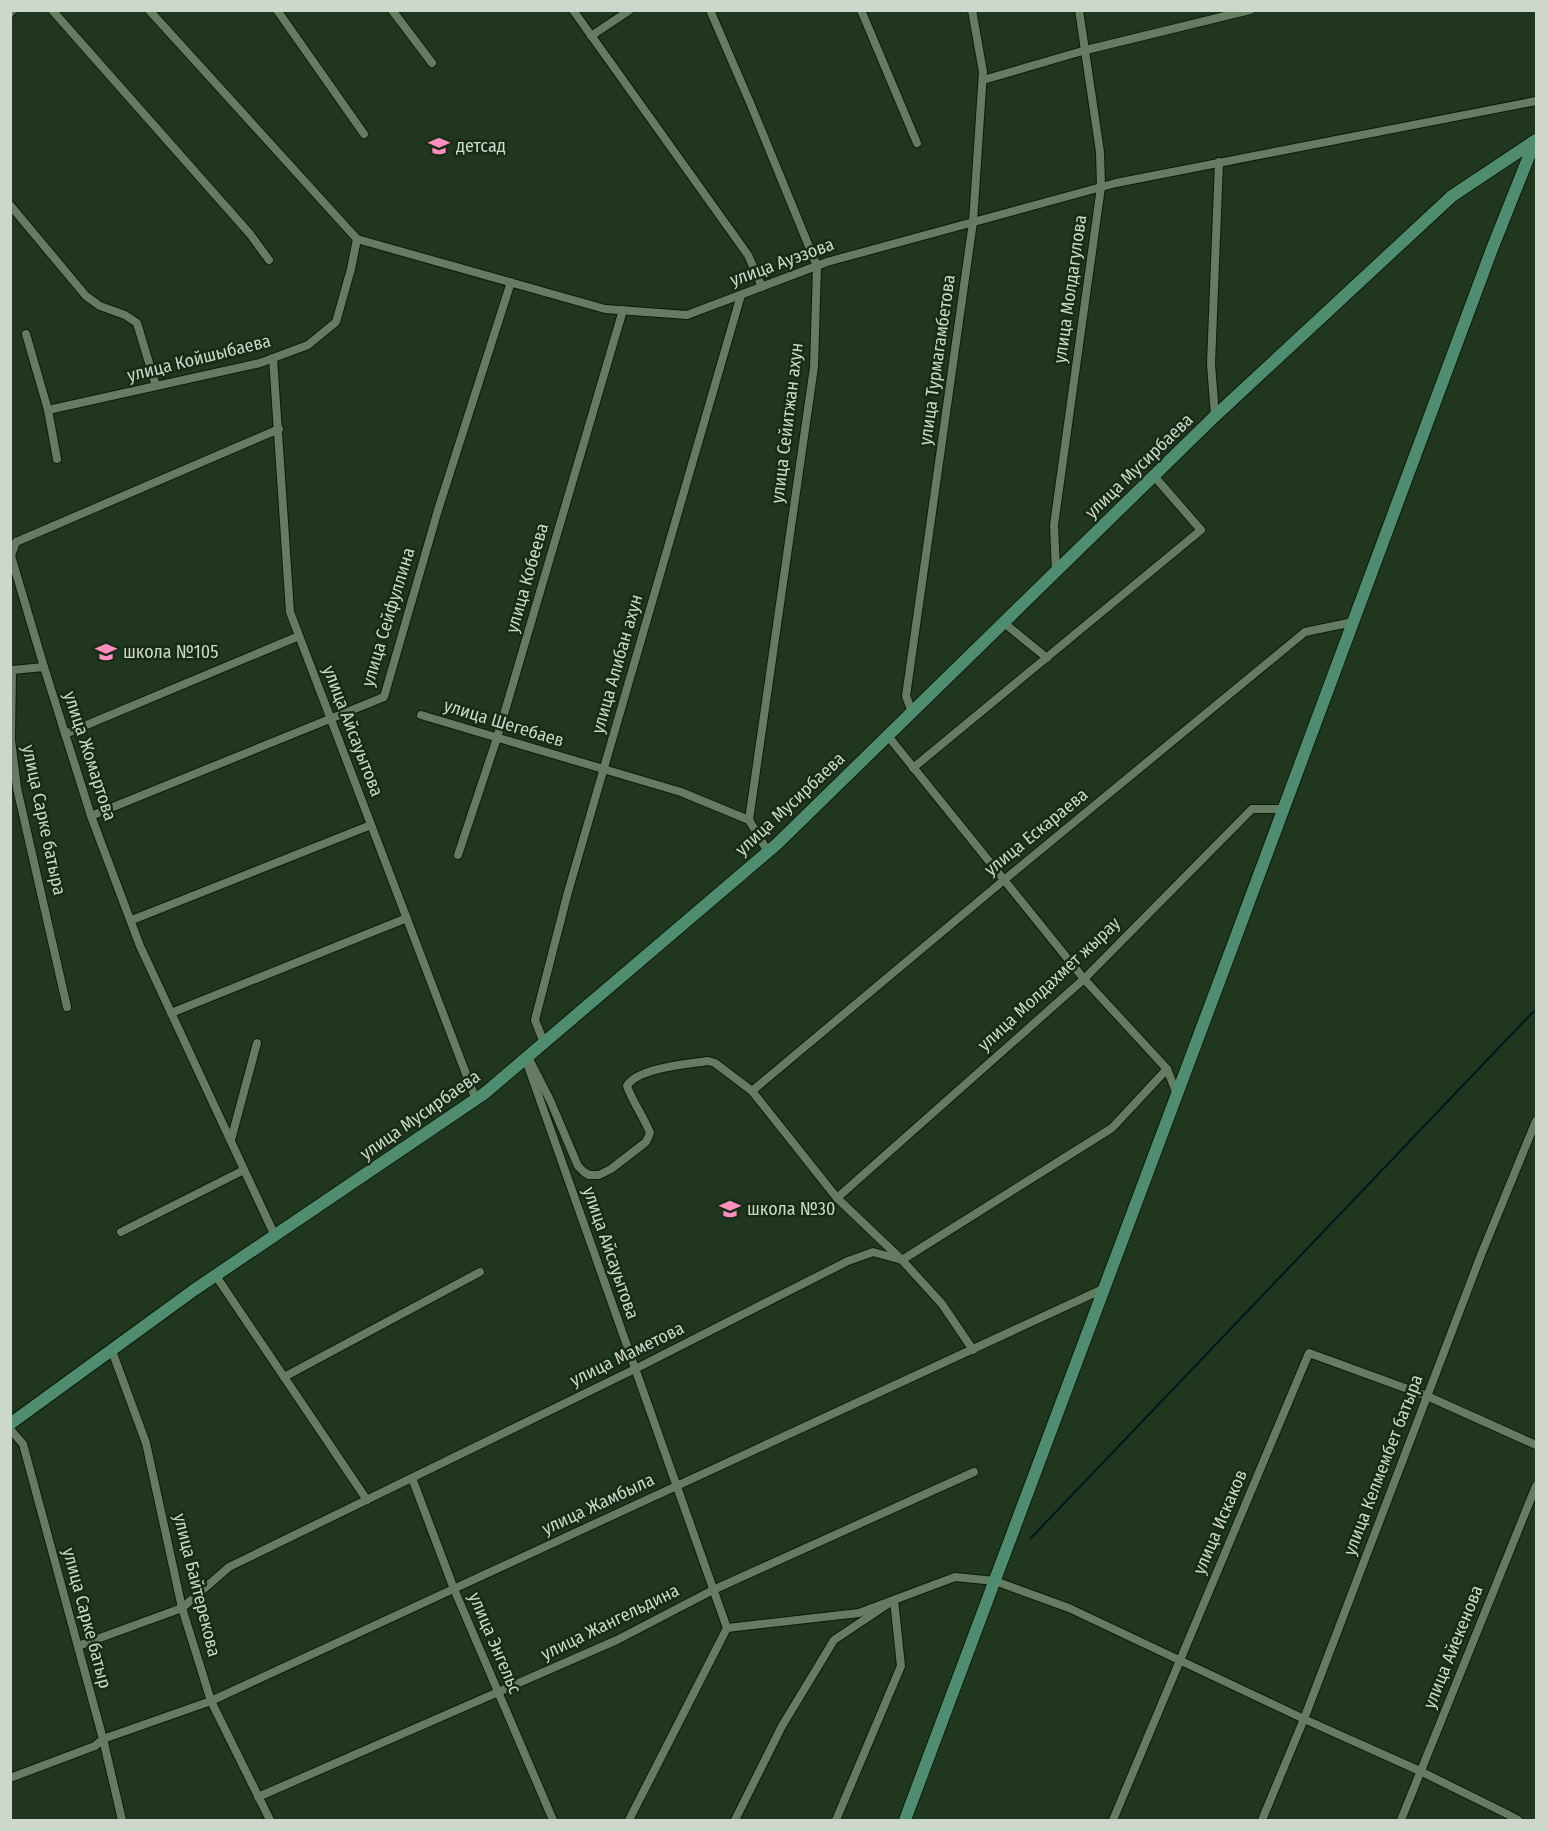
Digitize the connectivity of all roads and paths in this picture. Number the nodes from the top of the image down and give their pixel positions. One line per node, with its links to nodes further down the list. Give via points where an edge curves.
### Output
1 (52, 10): 25 (street)
2 (149, 10): 24 (street)
3 (277, 10): 17 (street)
4 (392, 10): 14 (street)
5 (573, 10): 12 (street)
6 (630, 10): 12 (street)
7 (861, 10): 19 (street)
8 (972, 10): 15 (street, улица Турмагамбетова)
9 (1079, 10): 13 (street, улица Молдагулова)
10 (1250, 10): 13 (street)
11 (711, 11): 26 (street, улица Сейитжан ахун)
12 (591, 36): 28 (street, via 748,255)
13 (1086, 50): 15 (street); 21 (street, улица Молдагулова)
14 (432, 63)
15 (983, 80): 23 (street, улица Турмагамбетова)
16 (1536, 100): 20 (street, улица Ауэзова)
17 (364, 134)
18 (1536, 141): 35 (street, улица Мусирбаева, via 1452,196); 41 (street)
19 (917, 143)
20 (1220, 162): 21 (street, улица Ауэзова); 35 (street, via 1211,364)
21 (1101, 187): 23 (street, улица Ауэзова); 40 (street, улица Молдагулова, via 1054,525)
22 (10, 205): 33 (street, via 86,297 137,323)
23 (973, 222): 26 (street, улица Ауэзова); 46 (street, улица Турмагамбетова, via 906,696)
24 (357, 238): 27 (street, улица Ауэзова); 32 (street, улица Койшыбаева, via 336,322 308,345)
25 (269, 260)
26 (816, 266): 28 (street, улица Ауэзова); 56 (street, улица Сейитжан ахун, via 814,367)
27 (511, 282): 30 (street, улица Ауэзова, via 605,309); 48 (street, улица Сейфуллина, via 438,510 384,697)
28 (762, 287): 29 (street, улица Ауэзова)
29 (741, 295): 30 (street, улица Ауэзова, via 687,315); 53 (street, улица Алибан ахун)
30 (623, 310): 51 (street, улица Кобеева)
31 (26, 333): 34 (street)
32 (273, 358): 33 (street, улица Койшыбаева); 36 (street, улица Айсауытова)
33 (156, 386): 34 (street, улица Койшыбаева)
34 (48, 410): 37 (street)
35 (1215, 416): 38 (street, улица Мусирбаева)
36 (279, 429): 39 (street, улица Жомартова); 43 (street, улица Айсауытова, via 290,612)
37 (57, 459)
38 (1154, 476): 40 (street, улица Мусирбаева); 44 (street, via 1202,530)
39 (13, 540): 45 (street, улица Жомартова, via 11,556)
40 (1056, 572): 42 (street, улица Мусирбаева)
41 (1353, 622): 54 (street); 60 (street, улица Ескараева, via 1305,632)
42 (1004, 623): 44 (street); 46 (street, улица Мусирбаева)
43 (299, 636): 48 (street, улица Айсауытова); 49 (street)
44 (1047, 658): 52 (street)
45 (44, 667): 49 (street, улица Жомартова); 64 (street, улица Сарке батыра, via 12,670 11,740 17,788)
46 (912, 712): 50 (street, улица Мусирбаева)
47 (421, 715): 51 (street, улица Шегебаев)
48 (331, 719): 55 (street, улица Сейфуллина); 57 (street, улица Айсауытова)
49 (65, 734): 55 (street, улица Жомартова)
50 (888, 736): 52 (street); 58 (street, улица Мусирбаева)
51 (497, 738): 53 (street, улица Шегебаев); 59 (street, улица Кобеева)
52 (914, 768): 60 (street)
53 (604, 770): 56 (street, улица Шегебаев, via 681,792); 67 (street, улица Алибан ахун, via 535,1020)
54 (1285, 809): 63 (street, улица Молдахмет жырау, via 1252,809); 71 (street)
55 (91, 816): 62 (street, улица Жомартова)
56 (749, 820): 58 (street)
57 (371, 825): 61 (street, улица Айсауытова); 62 (street)
58 (768, 852): 67 (street, улица Мусирбаева)
59 (458, 855)
60 (1004, 880): 63 (street); 70 (street, улица Ескараева)
61 (407, 918): 65 (street); 72 (street, улица Айсауытова)
62 (132, 920): 65 (street, улица Жомартова)
63 (1084, 979): 69 (street); 76 (street, улица Молдахмет жырау)
64 (67, 1007)
65 (171, 1013): 74 (street, улица Жомартова)
66 (257, 1043): 74 (street)
67 (544, 1043): 68 (street, улица Мусирбаева)
68 (527, 1058): 70 (street, via 578,1166 589,1175 611,1169 646,1142 650,1133 627,1086 641,1075 708,1061); 72 (street, улица Мусирбаева); 85 (street, улица Айсауытова)
69 (1167, 1069): 71 (street); 79 (street, via 1112,1128)
70 (752, 1091): 76 (street)
71 (1178, 1095): 82 (street)
72 (476, 1100): 78 (street, улица Мусирбаева)
73 (1536, 1121): 87 (street, улица Келмембет батыра)
74 (231, 1141): 75 (street, улица Жомартова)
75 (244, 1170): 77 (street); 78 (street, улица Жомартова)
76 (837, 1198): 79 (street)
77 (121, 1232)
78 (275, 1236): 81 (street, улица Мусирбаева)
79 (902, 1260): 83 (street, via 942,1304); 85 (street, улица Маметова, via 873,1252 848,1262)
80 (480, 1272): 86 (street)
81 (216, 1276): 84 (street, улица Мусирбаева); 86 (street)
82 (1103, 1289): 83 (street, улица Жамбыла); 96 (street)
83 (973, 1350): 93 (street, улица Жамбыла)
84 (112, 1351): 88 (street, улица Мусирбаева); 100 (street, улица Байтерекова, via 146,1443)
85 (635, 1369): 92 (street, улица Маметова); 93 (street, улица Айсауытова)
86 (284, 1377): 95 (street)
87 (1427, 1396): 90 (street); 103 (street, улица Искаков, via 1309,1353); 106 (street, улица Келмембет батыра)
88 (10, 1424)
89 (10, 1429): 102 (street, улица Сарке батыр, via 23,1444)
90 (1536, 1445)
91 (974, 1472): 98 (street, улица Жангельдина)
92 (412, 1478): 95 (street, улица Маметова); 97 (street, улица Энгельс)
93 (676, 1486): 97 (street, улица Жамбыла); 98 (street, улица Айсауытова)
94 (1536, 1486): 108 (street, улица Айекенова)
95 (367, 1500): 100 (street, улица Маметова, via 229,1567)
96 (994, 1581): 99 (street, via 955,1577); 103 (street, via 1069,1608); 117 (street)
97 (454, 1589): 104 (street, улица Энгельс); 105 (street, улица Жамбыла)
98 (713, 1590): 101 (street, улица Айсауытова); 104 (street, улица Жангельдина, via 617,1640)
99 (894, 1600): 101 (street, via 859,1613); 115 (street, via 834,1640 782,1726); 116 (street, via 902,1666)
100 (182, 1608): 102 (street, улица Маметова); 105 (street, улица Байтерекова)
101 (727, 1628): 114 (street)
102 (78, 1646): 107 (street, улица Сарке батыр)
103 (1180, 1660): 106 (street); 118 (street, улица Искаков)
104 (498, 1692): 110 (street, улица Жангельдина); 113 (street, улица Энгельс)
105 (211, 1701): 107 (street, улица Жамбыла); 110 (street, улица Байтерекова)
106 (1304, 1719): 108 (street); 119 (street, улица Келмембет батыра)
107 (103, 1738): 109 (street, улица Жамбыла, via 94,1746); 111 (street, улица Сарке батыр)
108 (1420, 1771): 120 (street, улица Айекенова); 121 (street)
109 (10, 1778)
110 (258, 1797): 112 (street, улица Байтерекова)
111 (122, 1821)
112 (270, 1821)
113 (553, 1821)
114 (629, 1821)
115 (735, 1821)
116 (836, 1821)
117 (905, 1821)
118 (1113, 1821)
119 (1262, 1821)
120 (1401, 1821)
121 (1518, 1821)

